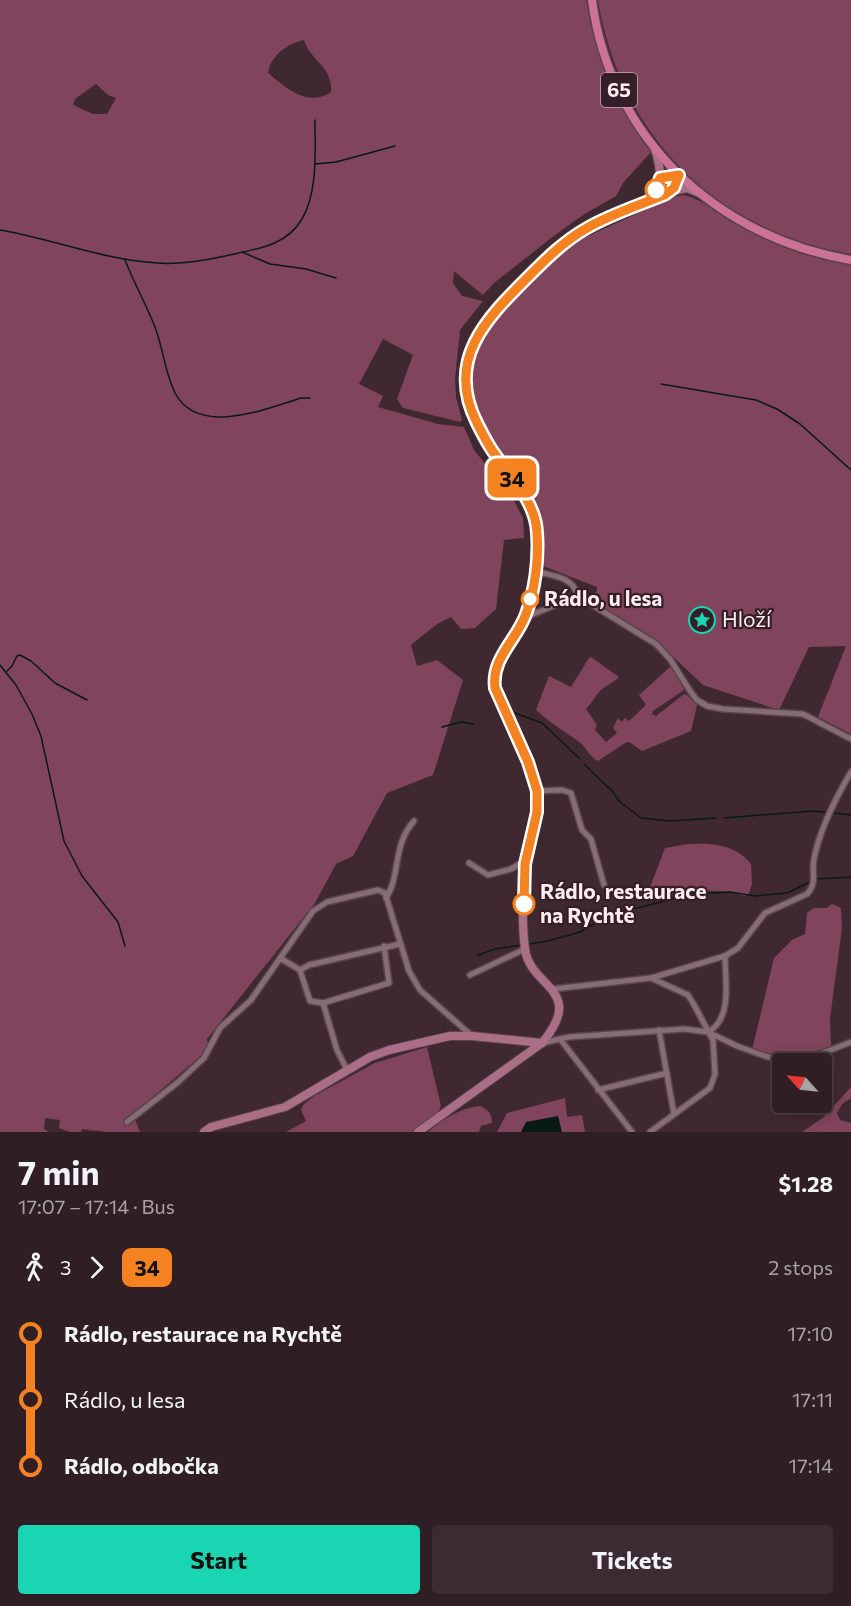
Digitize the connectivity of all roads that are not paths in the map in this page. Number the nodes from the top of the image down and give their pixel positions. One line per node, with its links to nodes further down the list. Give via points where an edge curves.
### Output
1 (592, 0): 2 (main road, 65, via 614,80)
2 (655, 149): 3 (main road, 65); 4 (street)
3 (679, 175): 4 (street); 5 (street, via 674,188); 6 (main road, 65)
4 (660, 178): 7 (street, via 652,196)
5 (666, 194): 6 (street, via 683,188); 7 (street)
6 (702, 194): 8 (main road, 65, via 732,216 796,247)
7 (642, 204): 9 (street, via 588,227 550,255 489,318 478,333 469,360 466,386 476,421 532,509 537,531)
8 (851, 260)
9 (535, 571): 10 (street, via 567,580); 11 (street)
10 (578, 596): 11 (street); 12 (street, via 656,644 697,700 707,706 803,714)
11 (526, 617): 14 (street, via 500,657 494,680)
12 (851, 739)
13 (851, 772): 23 (street, via 819,841 813,861 813,888 765,912 738,948)
14 (537, 791): 17 (street, via 537,812); 18 (street, via 571,793 582,830 591,839)
15 (414, 821): 19 (street, via 396,858 391,891)
16 (469, 863): 17 (street, via 488,874)
17 (525, 864): 22 (street)
18 (604, 885)
19 (386, 898): 20 (street); 24 (street, via 378,890 327,902 313,911)
20 (399, 944): 21 (street); 32 (street, via 420,990)
21 (384, 946): 25 (street); 29 (street, via 389,983)
22 (525, 949): 26 (street); 28 (street, via 531,966)
23 (725, 956): 27 (street); 31 (street, via 725,1010 718,1024)
24 (280, 958): 25 (street); 40 (street, via 251,1000 220,1028 204,1059)
25 (300, 970): 29 (street, via 310,1001)
26 (470, 975)
27 (651, 978): 28 (street); 31 (street, via 688,995)
28 (553, 989): 35 (street, via 557,997 556,1027)
29 (323, 1003): 36 (street)
30 (658, 1030): 31 (street); 33 (street); 37 (street)
31 (708, 1032): 34 (street, via 789,1062); 39 (street, via 713,1040 713,1082 701,1096)
32 (472, 1036): 35 (street); 36 (street, via 450,1036 389,1050)
33 (560, 1039): 35 (street); 38 (street)
34 (851, 1042)
35 (542, 1043): 42 (street)
36 (347, 1070): 41 (street, via 285,1107)
37 (667, 1073): 38 (street); 39 (street)
38 (598, 1090): 43 (street)
39 (674, 1114): 44 (street)
40 (127, 1122)
41 (204, 1132)
42 (418, 1132)
43 (632, 1132)
44 (651, 1132)

